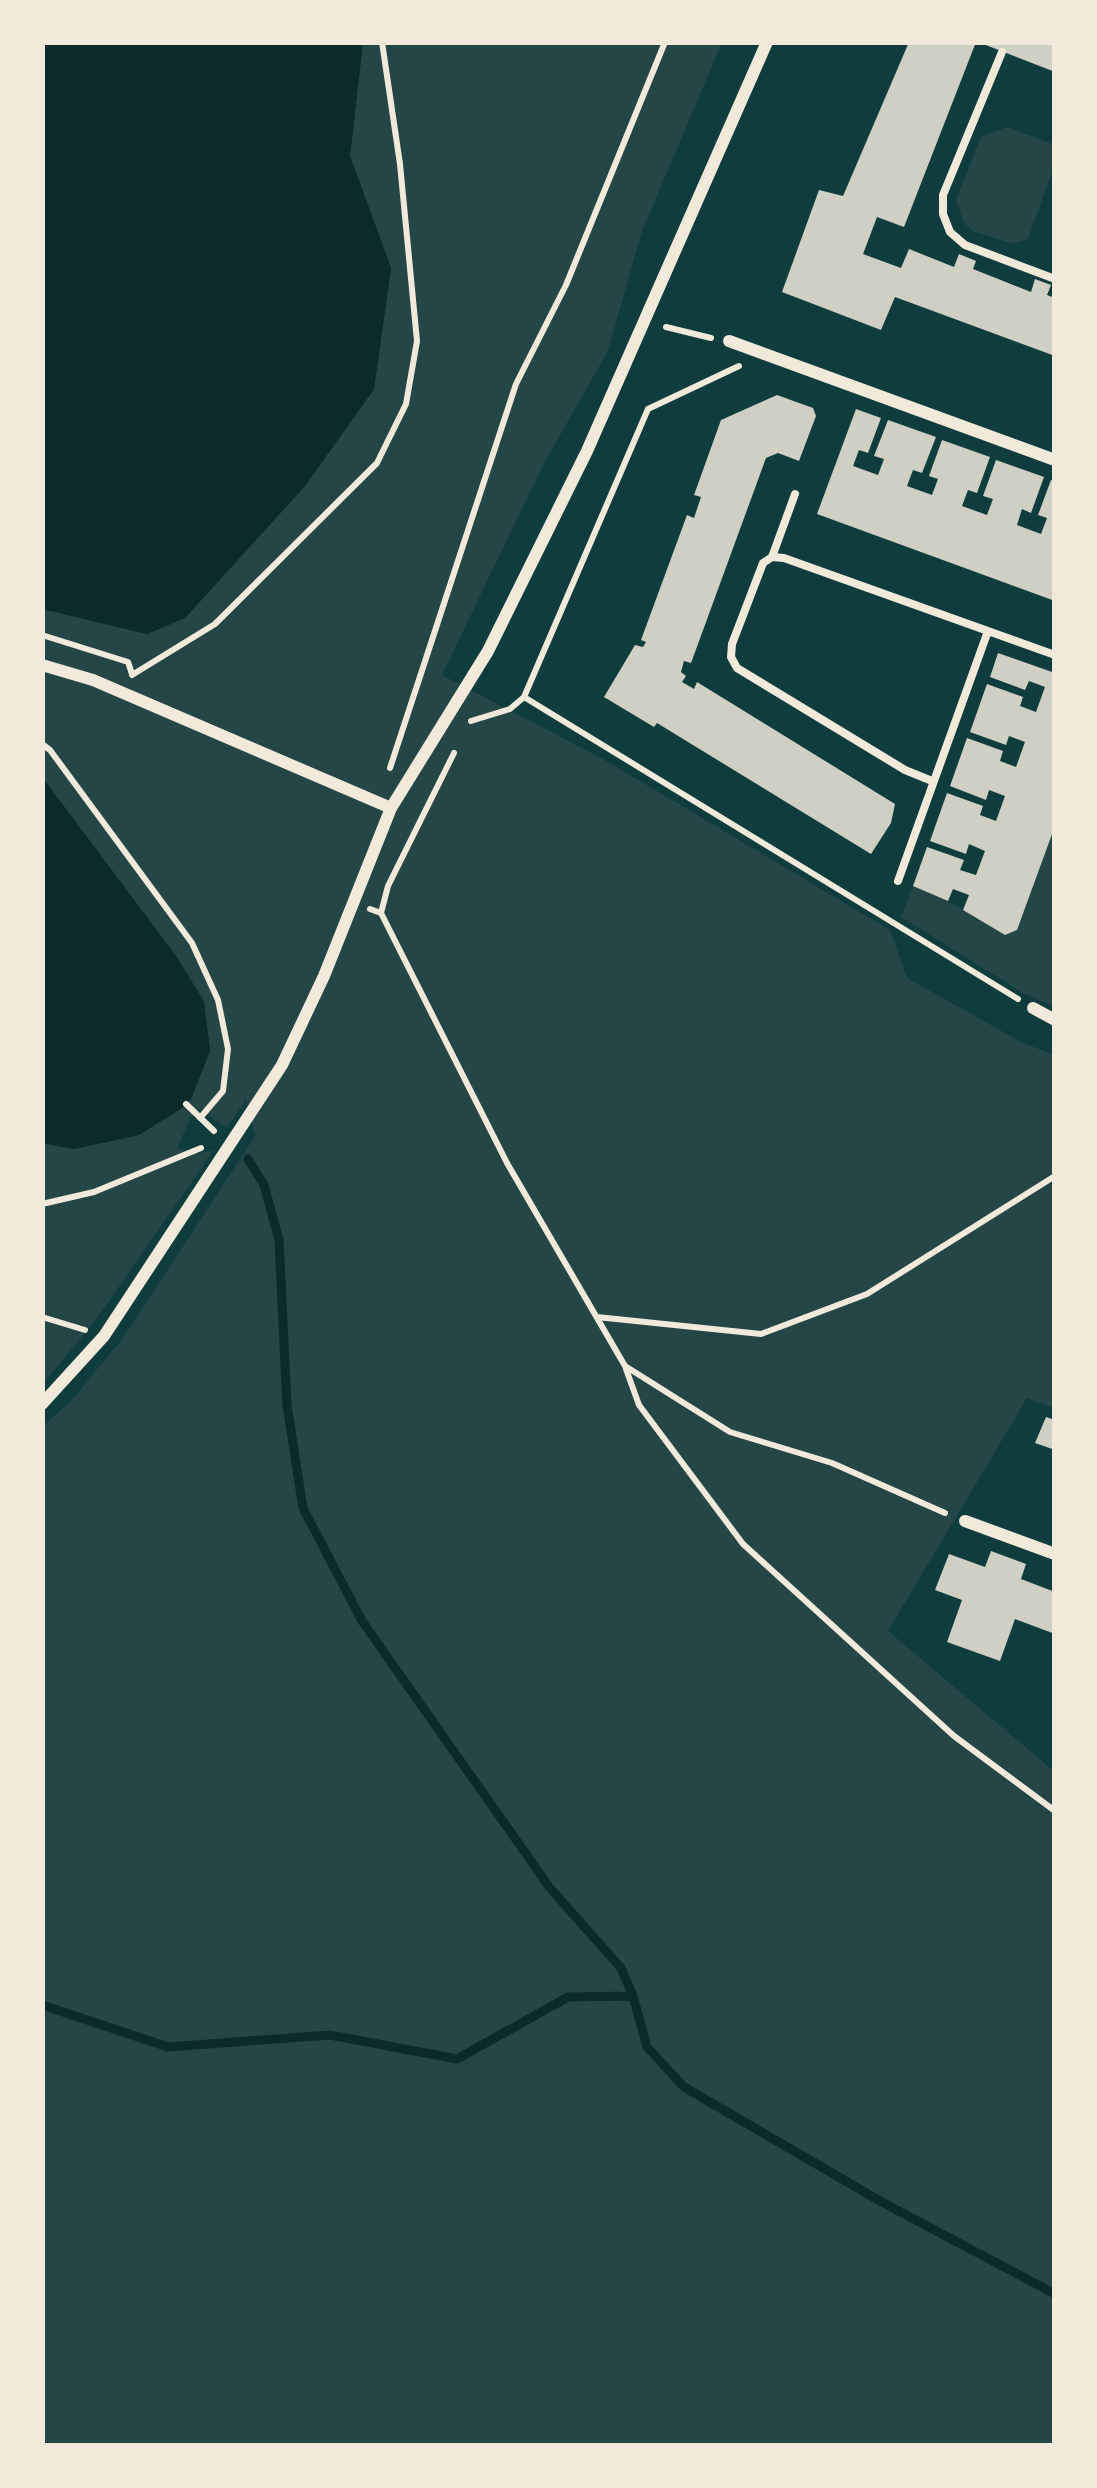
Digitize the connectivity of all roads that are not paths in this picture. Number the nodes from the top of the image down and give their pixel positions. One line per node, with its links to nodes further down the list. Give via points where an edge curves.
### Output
1 (767, 42): 12 (street, via 587,452 488,650)
2 (1002, 52): 3 (lane, via 943,195 943,214 965,245)
3 (1055, 279)
4 (729, 341): 5 (street)
5 (1055, 460)
6 (795, 494): 7 (lane)
7 (772, 557): 8 (lane); 11 (lane, via 732,644 737,668)
8 (988, 631): 9 (lane); 11 (lane)
9 (1055, 655)
10 (42, 665): 12 (street)
11 (932, 781): 13 (lane)
12 (391, 808): 16 (street, via 282,1065 104,1336)
13 (898, 881)
14 (1034, 1008): 15 (street)
15 (1055, 1019)
16 (42, 1404)
17 (965, 1521): 18 (street)
18 (1055, 1554)

